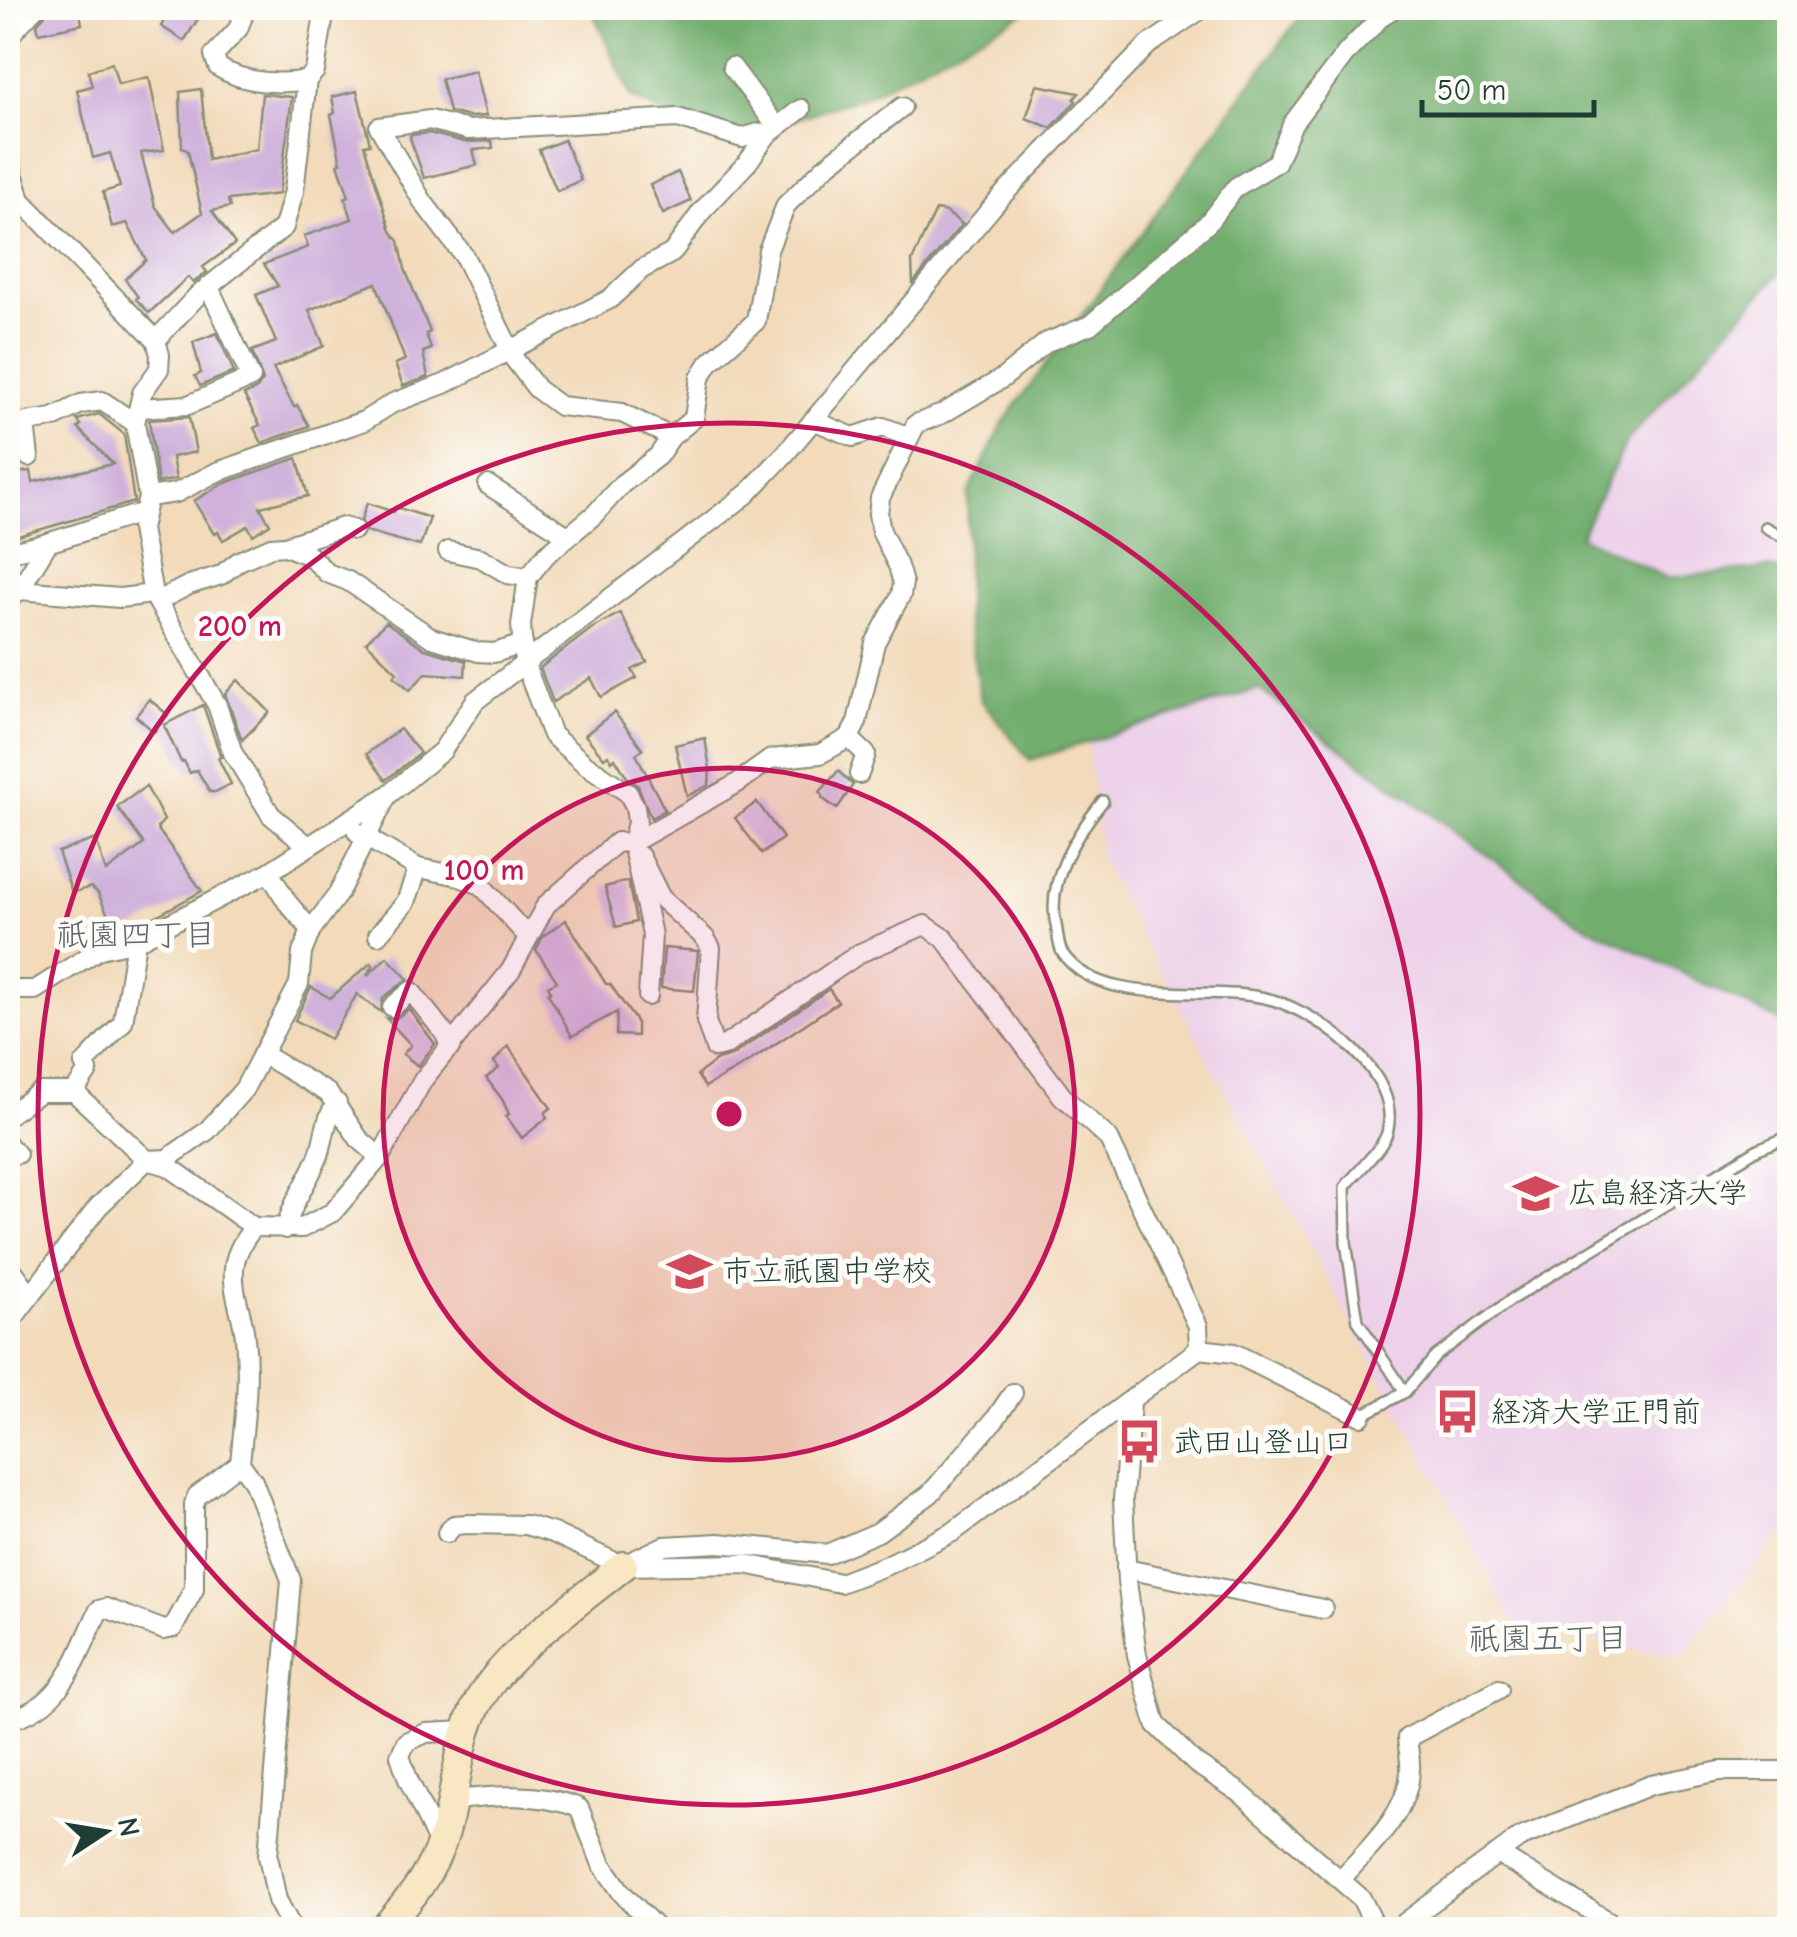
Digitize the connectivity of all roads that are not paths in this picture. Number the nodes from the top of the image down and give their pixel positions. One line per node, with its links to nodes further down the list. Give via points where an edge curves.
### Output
1 (35, 8): 6 (street)
2 (246, 8): 8 (street, via 238,30 214,56 218,67 241,78)
3 (326, 8): 8 (street, via 316,70)
4 (1203, 8): 17 (street, via 1146,46 1000,198)
5 (1395, 8): 19 (street, via 1347,52 1293,123 1276,163 1236,187 1207,224 1090,324 1047,342 1003,378 916,424)
6 (8, 36)
7 (732, 68): 11 (street)
8 (307, 80): 13 (street, via 284,227)
9 (902, 107): 20 (street, via 786,205 768,250 756,321 708,362 694,418)
10 (801, 110): 11 (street)
11 (772, 131): 15 (street, via 672,252 642,268 610,299); 15 (street, via 742,138 678,118 468,130 430,120 380,127 464,256)
12 (8, 156): 14 (street, via 21,200)
13 (208, 287): 14 (street); 16 (street, via 250,378 188,405)
14 (156, 340): 16 (street, via 159,369 142,393)
15 (510, 351): 20 (street, via 537,389 560,406 607,409); 23 (street, via 364,421 216,472)
16 (137, 416): 18 (street, via 102,401); 23 (street)
17 (813, 420): 19 (street, via 852,437 884,427); 35 (street, via 747,494)
18 (16, 424): 21 (street)
19 (907, 436): 36 (street, via 878,514 903,583 901,595 875,644)
20 (671, 438): 26 (street)
21 (29, 457)
22 (488, 485): 26 (street)
23 (145, 505): 28 (street); 34 (street, via 140,529)
24 (1765, 527): 27 (lane)
25 (354, 530): 29 (street, via 344,527)
26 (568, 536): 32 (street)
27 (1790, 541)
28 (48, 543): 31 (street); 33 (street)
29 (285, 546): 34 (street); 35 (street, via 432,638 478,652)
30 (448, 551): 32 (street)
31 (8, 552)
32 (528, 577): 35 (street)
33 (12, 591): 34 (street)
34 (156, 598): 43 (street, via 261,800)
35 (524, 653): 38 (street, via 474,701 442,751); 42 (street, via 552,736 628,793 635,806)
36 (849, 738): 37 (street, via 866,754); 42 (street, via 820,754 772,759)
37 (859, 774)
38 (388, 795): 40 (street); 41 (street)
39 (1103, 800): 67 (lane, via 1078,831 1058,880 1054,916 1062,953 1092,980 1273,1000 1362,1054 1388,1099 1387,1135 1345,1187 1346,1242 1358,1320)
40 (343, 824): 41 (street); 43 (street)
41 (365, 837): 44 (street); 46 (street, via 338,894)
42 (632, 842): 48 (street, via 617,842 602,854 546,905); 51 (street, via 652,935); 66 (street, via 662,898 711,948 706,1021 715,1048 860,953 925,925 944,938 1062,1096 1109,1139 1198,1326)
43 (307, 845): 45 (street)
44 (418, 868): 47 (street, via 406,902); 48 (street, via 482,885)
45 (268, 872): 46 (street); 49 (street)
46 (311, 930): 54 (street, via 300,984)
47 (378, 935)
48 (527, 936): 53 (street, via 511,970)
49 (136, 941): 50 (street, via 100,949 34,990); 55 (street, via 124,1022 84,1064 88,1072)
50 (8, 990)
51 (648, 996)
52 (392, 1007): 53 (street, via 411,992)
53 (450, 1048): 59 (street, via 423,1080)
54 (262, 1054): 56 (street); 60 (street, via 244,1089 206,1131 168,1159)
55 (74, 1092): 57 (street, via 40,1092); 60 (street)
56 (337, 1103): 59 (street, via 359,1140); 62 (street)
57 (8, 1115)
58 (1790, 1136): 67 (lane, via 1512,1299 1436,1356)
59 (380, 1157): 62 (street, via 333,1212 302,1228)
60 (147, 1160): 61 (street, via 168,1166); 64 (street, via 98,1207)
61 (254, 1228): 62 (street); 71 (street, via 234,1265 248,1392)
62 (286, 1228)
63 (8, 1264): 64 (street)
64 (31, 1294): 65 (street)
65 (8, 1325)
66 (1199, 1350): 69 (street); 70 (street, via 1234,1354)
67 (1405, 1392): 70 (lane)
68 (1012, 1393): 73 (street, via 930,1494 878,1532 827,1554 719,1543 664,1546)
69 (1131, 1403): 73 (street, via 953,1532 840,1583 745,1564); 74 (street, via 1123,1499)
70 (1361, 1416)
71 (240, 1463): 77 (street, via 197,1496 194,1589 173,1628 100,1610 60,1690 28,1716); 84 (street, via 291,1580 268,1856 277,1900)
72 (447, 1533): 73 (street, via 454,1525 526,1525)
73 (624, 1566): 78 (street, via 536,1637 486,1688)
74 (1126, 1568): 75 (street); 83 (street, via 1136,1655 1156,1724)
75 (1323, 1608)
76 (1498, 1689): 83 (street, via 1407,1738 1410,1772 1402,1802)
77 (8, 1720)
78 (466, 1730): 80 (street); 81 (street, via 426,1733 406,1742 400,1756)
79 (1790, 1771): 82 (street, via 1720,1771 1651,1784 1519,1838)
80 (450, 1801): 81 (street); 86 (street, via 491,1795 580,1808 602,1864)
81 (440, 1846): 85 (street, via 418,1892)
82 (1498, 1854): 88 (street); 89 (street)
83 (1341, 1879): 87 (street, via 1361,1898)
84 (294, 1930)
85 (383, 1930)
86 (658, 1930)
87 (1377, 1930)
88 (1395, 1930)
89 (1623, 1930)

